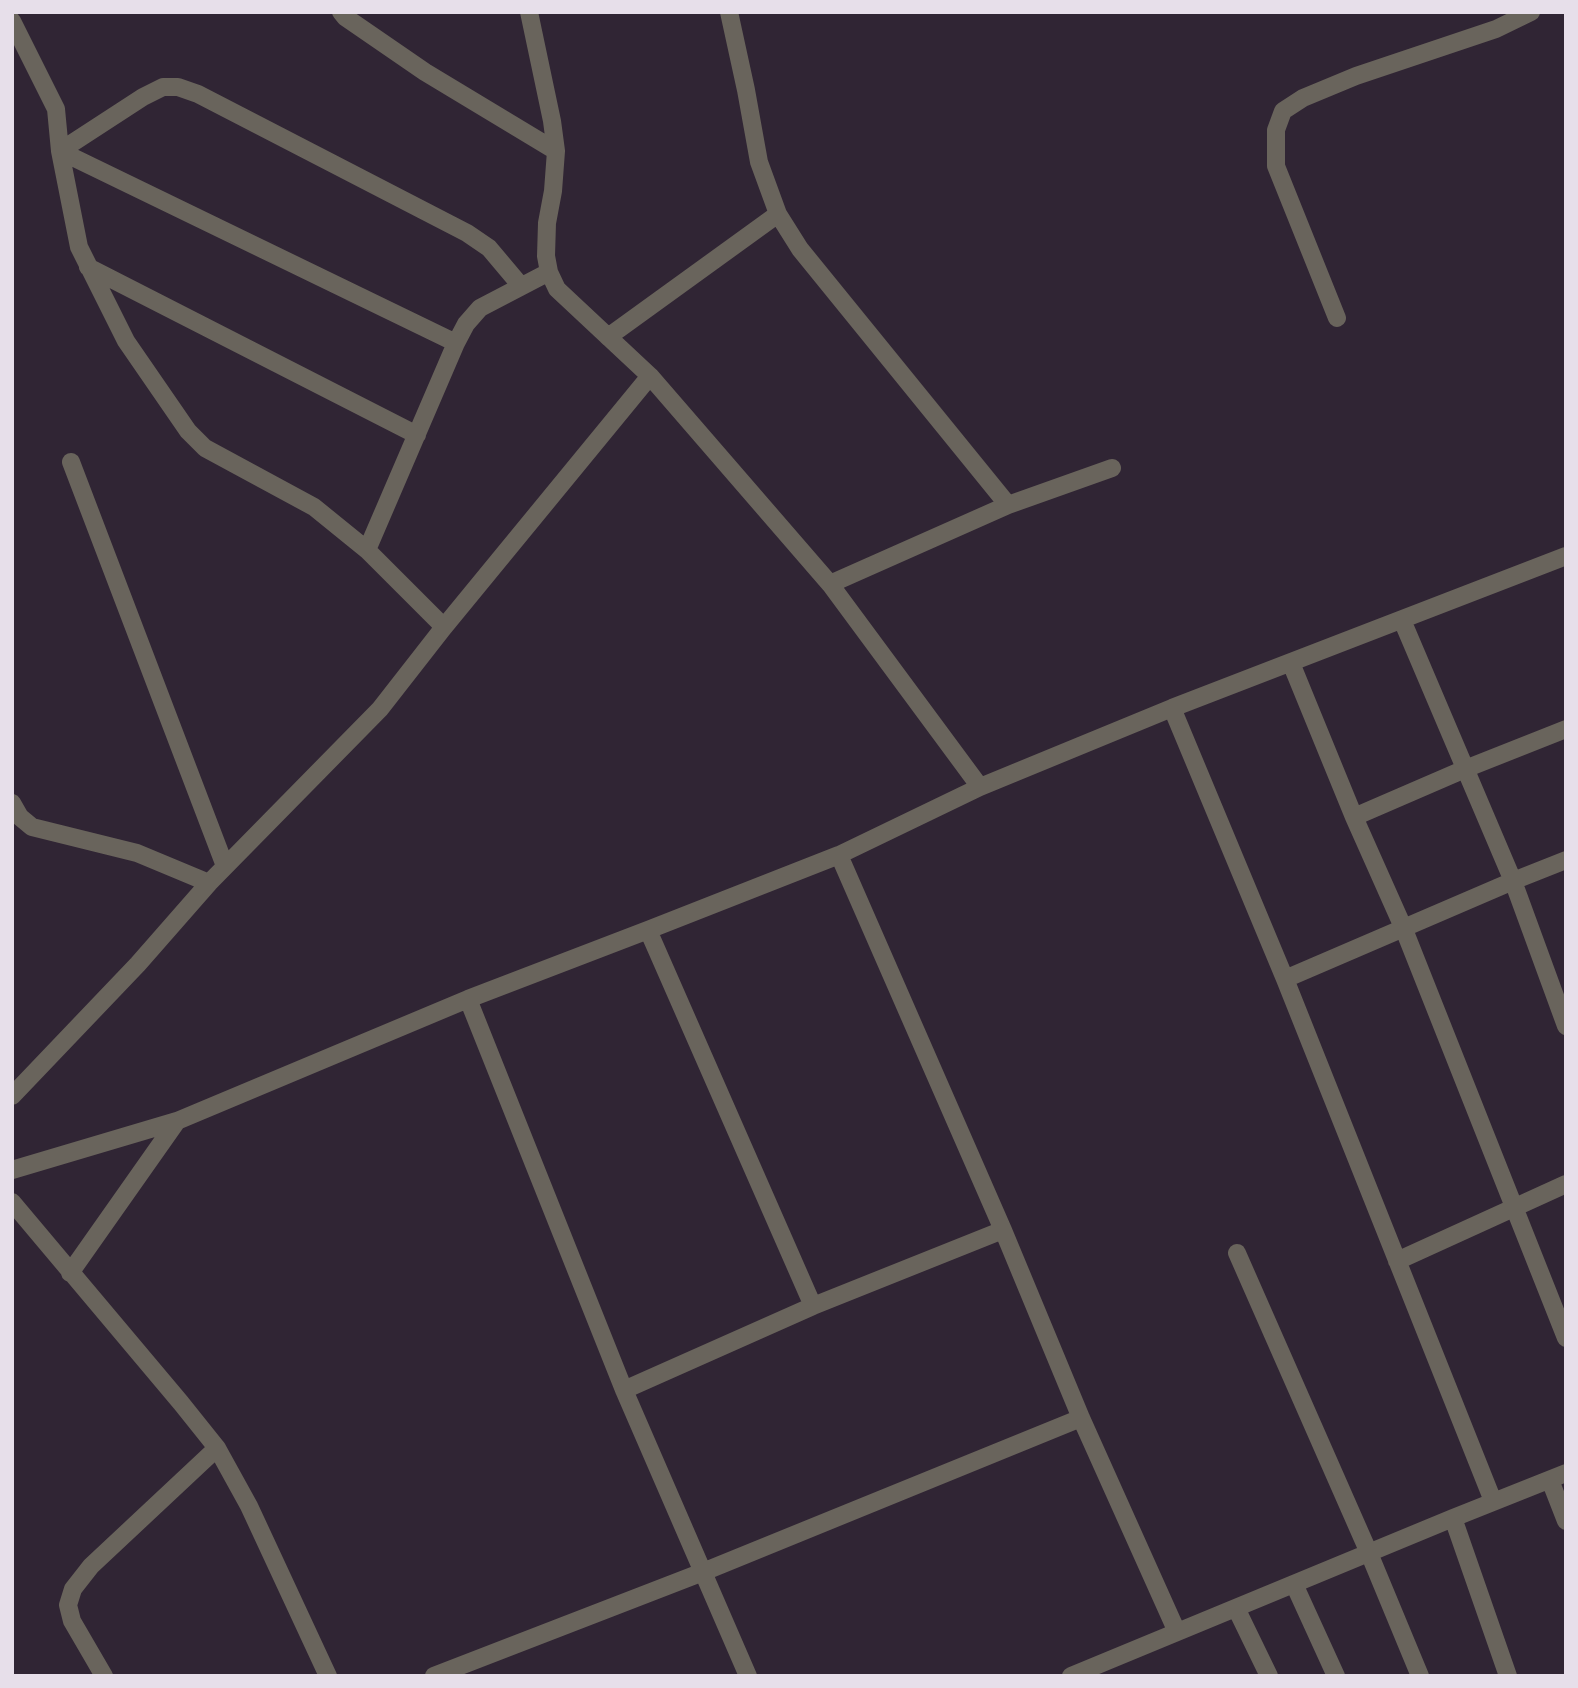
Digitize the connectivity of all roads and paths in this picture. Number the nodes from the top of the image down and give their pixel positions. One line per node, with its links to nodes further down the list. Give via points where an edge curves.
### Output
1 (341, 12): 7 (street, via 425,72)
2 (529, 12): 7 (street)
3 (729, 12): 8 (street, via 759,162)
4 (1531, 12): 12 (street, via 1496,29 1356,76 1283,111 1276,131 1276,166)
5 (12, 21): 6 (street, via 56,109)
6 (60, 151): 9 (street, via 79,247); 11 (street, via 143,97 178,87 467,233 489,248); 14 (street)
7 (556, 151): 10 (street, via 547,223)
8 (778, 214): 13 (street); 19 (street, via 800,248)
9 (88, 267): 16 (street); 20 (street, via 126,341 188,431 205,448 314,508)
10 (549, 272): 11 (street); 13 (street, via 557,289)
11 (521, 286): 14 (street, via 480,308)
12 (1337, 318)
13 (608, 337): 15 (street)
14 (456, 343): 16 (street)
15 (650, 376): 22 (street); 24 (street)
16 (416, 435): 20 (street)
17 (71, 462): 34 (street)
18 (1112, 468): 19 (street)
19 (1008, 505): 22 (street)
20 (367, 550): 24 (street)
21 (1566, 556): 23 (street)
22 (830, 584): 29 (street)
23 (1402, 621): 25 (street); 28 (street)
24 (444, 627): 34 (street, via 380,709)
25 (1291, 663): 26 (street); 31 (street)
26 (1172, 708): 29 (street); 39 (street)
27 (1566, 729): 28 (street)
28 (1465, 769): 31 (street); 35 (street)
29 (980, 787): 32 (street)
30 (12, 803): 36 (street, via 33,827 137,853)
31 (1354, 817): 37 (street)
32 (839, 855): 38 (street); 48 (street)
33 (1566, 860): 35 (street)
34 (225, 866): 36 (street)
35 (1513, 881): 37 (street); 41 (street)
36 (209, 883): 42 (street)
37 (1404, 928): 39 (street); 47 (street)
38 (648, 930): 40 (street); 52 (street)
39 (1285, 979): 50 (street)
40 (468, 999): 43 (street); 54 (street)
41 (1566, 1026)
42 (12, 1096)
43 (177, 1121): 44 (street); 51 (street)
44 (12, 1170)
45 (1566, 1185): 47 (street)
46 (12, 1202): 51 (street)
47 (1513, 1208): 50 (street); 53 (street)
48 (1003, 1230): 52 (street); 55 (street)
49 (1237, 1253): 61 (street)
50 (1397, 1261): 58 (street)
51 (70, 1273): 56 (street)
52 (813, 1306): 54 (street)
53 (1564, 1327)
54 (624, 1390): 62 (street)
55 (1081, 1418): 62 (street); 65 (street)
56 (217, 1448): 67 (street, via 91,1566 73,1589 68,1605 72,1621); 68 (street)
57 (1558, 1476): 58 (street); 60 (street)
58 (1493, 1502): 59 (street)
59 (1453, 1518): 61 (street); 75 (street)
60 (1566, 1521)
61 (1369, 1553): 63 (street); 74 (street)
62 (703, 1572): 69 (street); 70 (street)
63 (1294, 1584): 64 (street); 73 (street)
64 (1236, 1608): 65 (street); 72 (street)
65 (1177, 1632): 66 (street)
66 (1110, 1668): 71 (street)
67 (104, 1676)
68 (328, 1676)
69 (434, 1676)
70 (748, 1676)
71 (1071, 1676)
72 (1269, 1676)
73 (1336, 1676)
74 (1420, 1676)
75 (1508, 1676)

